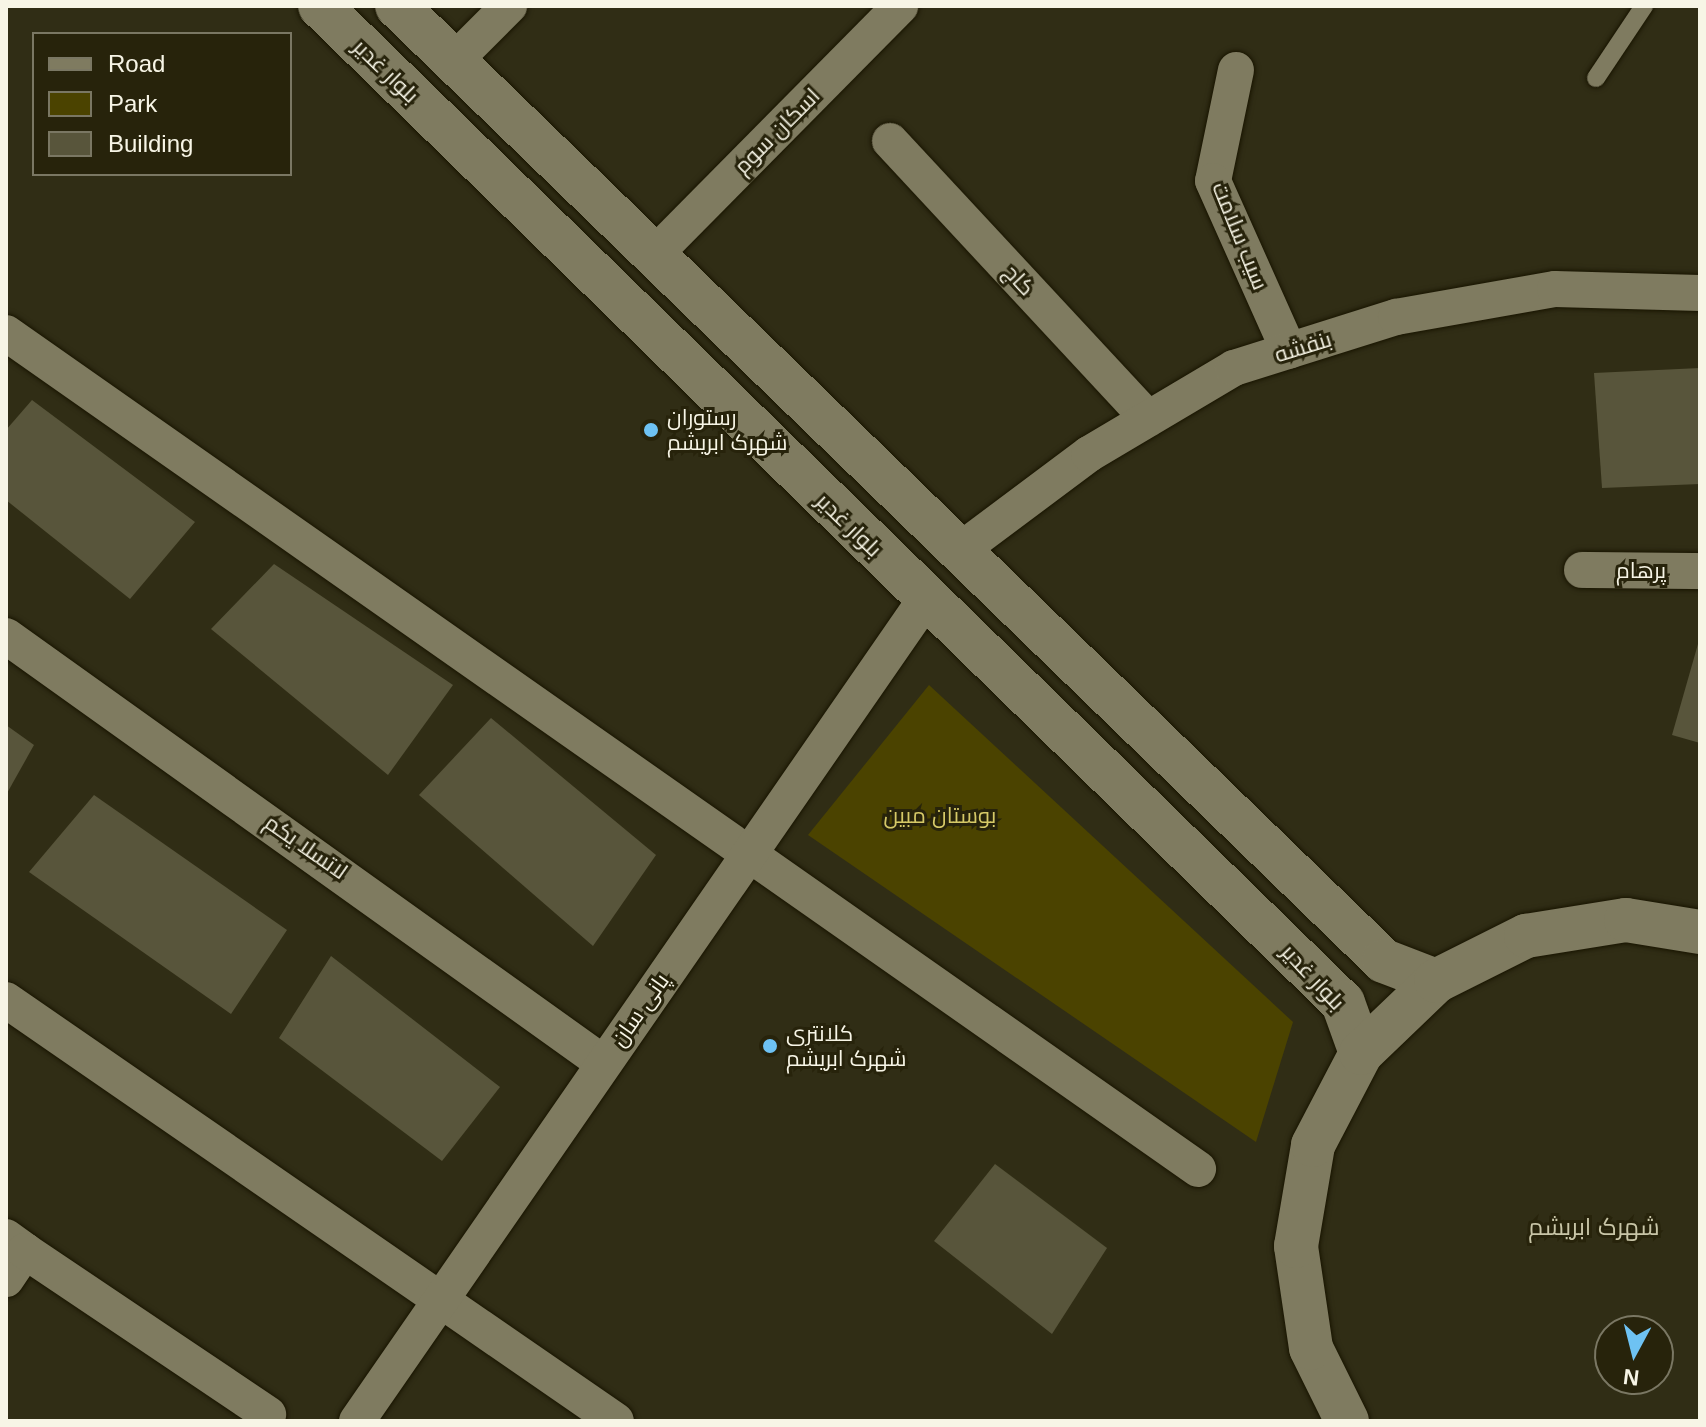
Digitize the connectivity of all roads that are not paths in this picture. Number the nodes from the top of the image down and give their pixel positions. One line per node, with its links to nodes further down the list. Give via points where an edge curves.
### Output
1 (320, 6): 18 (street, بلوار غدیر)
2 (397, 6): 6 (street)
3 (509, 6): 6 (street)
4 (900, 6): 10 (street, اسکان سوم)
5 (1644, 6): 8 (lane)
6 (454, 61): 10 (street)
7 (1236, 70): 13 (street, سیب سلامت, via 1213,181)
8 (1596, 78)
9 (890, 141): 14 (street, کاج)
10 (654, 255): 15 (street)
11 (1700, 293): 13 (street, بنفشه, via 1555,289 1396,317)
12 (6, 333): 20 (street)
13 (1289, 351): 14 (street, بنفشه, via 1234,368)
14 (1148, 419): 15 (street, بنفشه)
15 (958, 552): 22 (street, via 1384,961)
16 (1582, 570): 17 (street, پرهام)
17 (1700, 571)
18 (925, 600): 20 (street, پانی سان); 24 (street, بلوار غدیر, via 1343,1003)
19 (6, 636): 25 (street, لاتسلا یکم)
20 (749, 854): 25 (street, پانی سان); 26 (street)
21 (1700, 932): 22 (street, via 1626,920 1526,936)
22 (1436, 981): 24 (street)
23 (12, 1018): 28 (street)
24 (1361, 1053): 32 (street, via 1313,1145 1296,1246 1311,1348)
25 (603, 1063): 28 (street, پانی سان)
26 (1198, 1169)
27 (12, 1256): 29 (street)
28 (441, 1300): 30 (street, پانی سان); 31 (street)
29 (268, 1414)
30 (357, 1421)
31 (616, 1421)
32 (1347, 1421)

